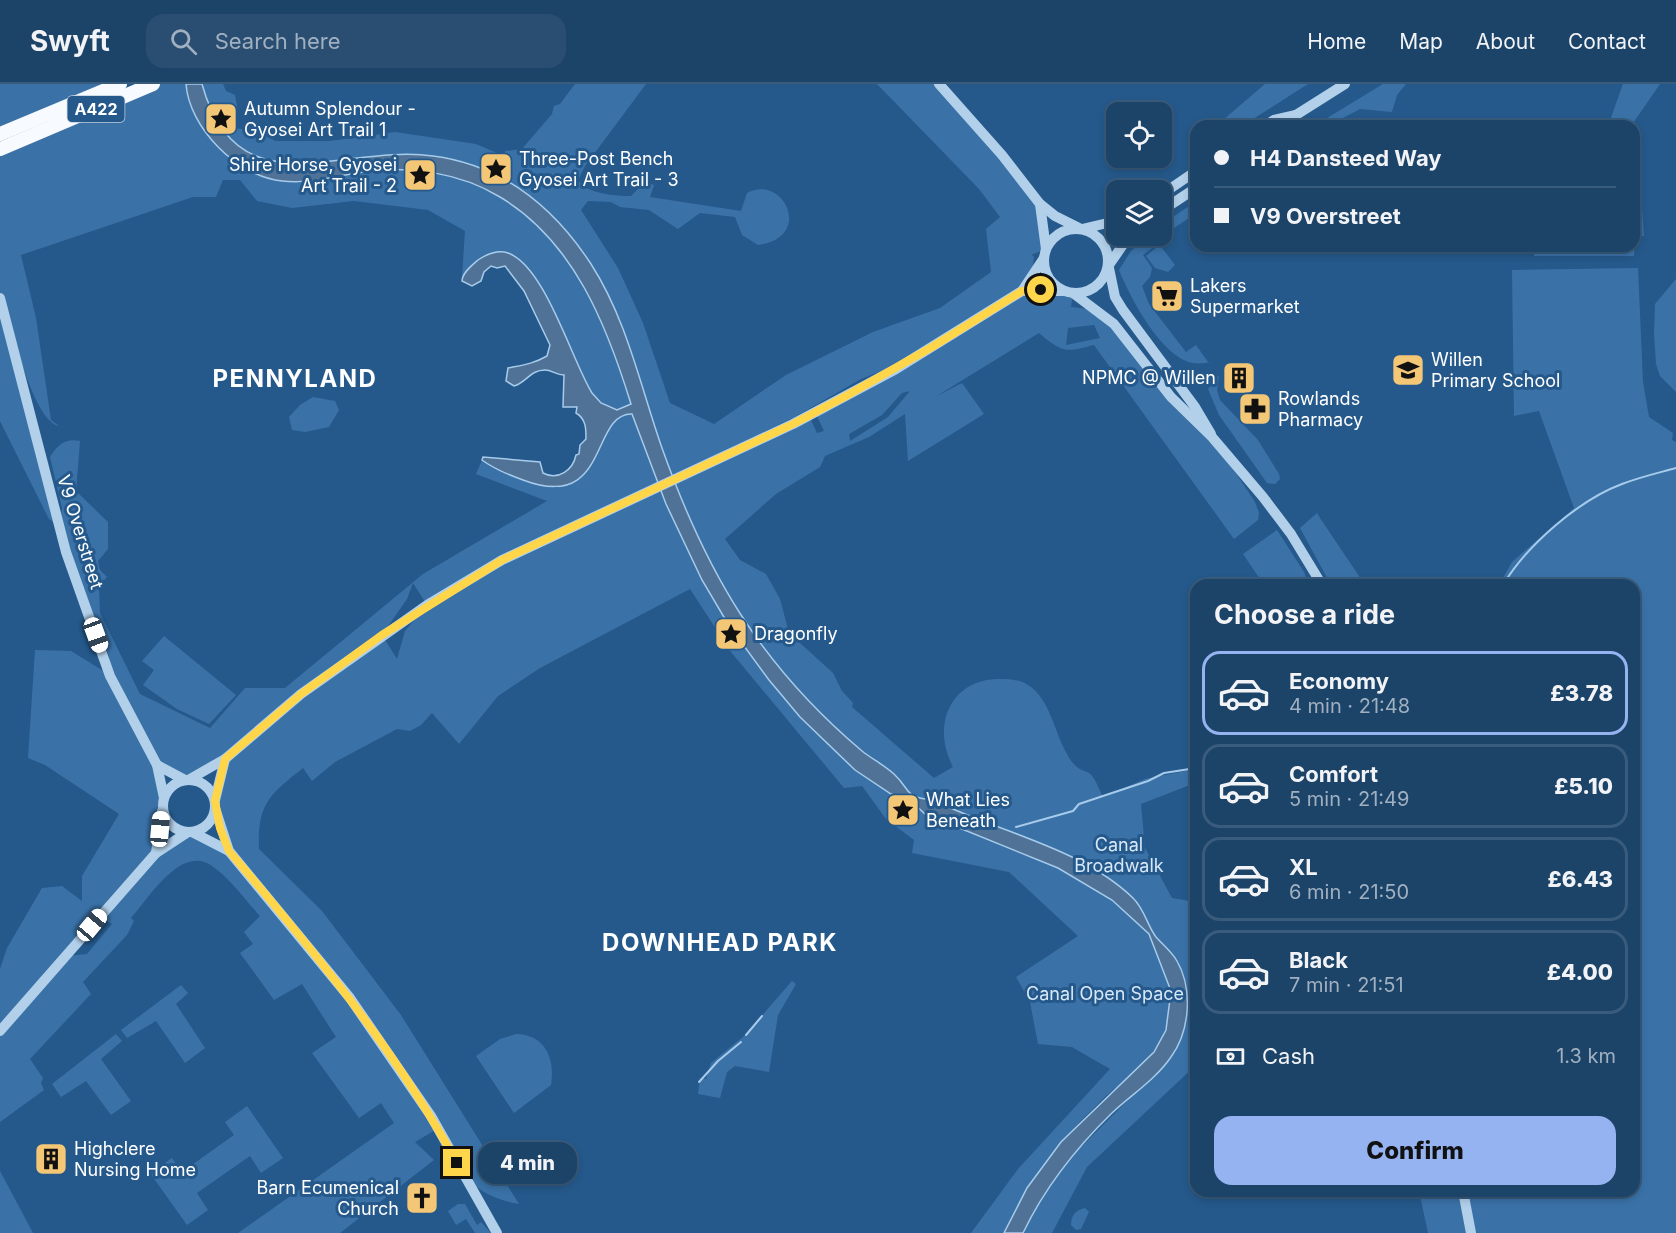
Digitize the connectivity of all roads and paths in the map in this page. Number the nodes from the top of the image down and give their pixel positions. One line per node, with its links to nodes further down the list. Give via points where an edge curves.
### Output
1 (120, 84): 8 (main road, A422)
2 (152, 84): 8 (main road, A422)
3 (939, 84): 14 (street)
4 (1345, 84): 5 (street)
5 (1296, 115): 6 (street); 7 (street)
6 (1274, 120)
7 (1291, 120)
8 (38, 126): 9 (main road, A422)
9 (9, 135): 10 (main road, A422)
10 (0, 149)
11 (1190, 175): 12 (street)
12 (1172, 187)
13 (1190, 192): 15 (street)
14 (1040, 204): 17 (street); 20 (street)
15 (1172, 204)
16 (1106, 225): 18 (street)
17 (1074, 228): 18 (street); 20 (street, via 1054,237)
18 (1095, 230): 21 (street, via 1104,243)
19 (1122, 246): 21 (street)
20 (1045, 254): 22 (street); 23 (street, via 1047,275 1052,282)
21 (1109, 266): 23 (street, via 1100,283); 25 (street, via 1115,297 1195,407)
22 (1022, 291): 23 (street); 27 (street, via 942,342 793,424 483,571 382,635 279,711)
23 (1075, 294): 25 (street, via 1114,324 1172,397)
24 (0, 298): 28 (street, V9 Overstreet, via 59,531 110,676)
25 (1212, 437): 26 (street, via 1291,534)
26 (1318, 579)
27 (225, 759): 29 (street); 31 (street)
28 (154, 761): 29 (street); 30 (street, V9 Overstreet)
29 (188, 780): 30 (street, via 172,786); 31 (street, via 206,786)
30 (163, 802): 32 (street, via 173,827); 34 (street)
31 (215, 804): 32 (street, via 208,824); 33 (street)
32 (190, 832): 33 (street); 34 (street)
33 (229, 851): 37 (street, via 350,998 412,1087)
34 (156, 853): 35 (street)
35 (0, 1031)
36 (1463, 1197): 38 (street)
37 (497, 1233)
38 (1471, 1233)

